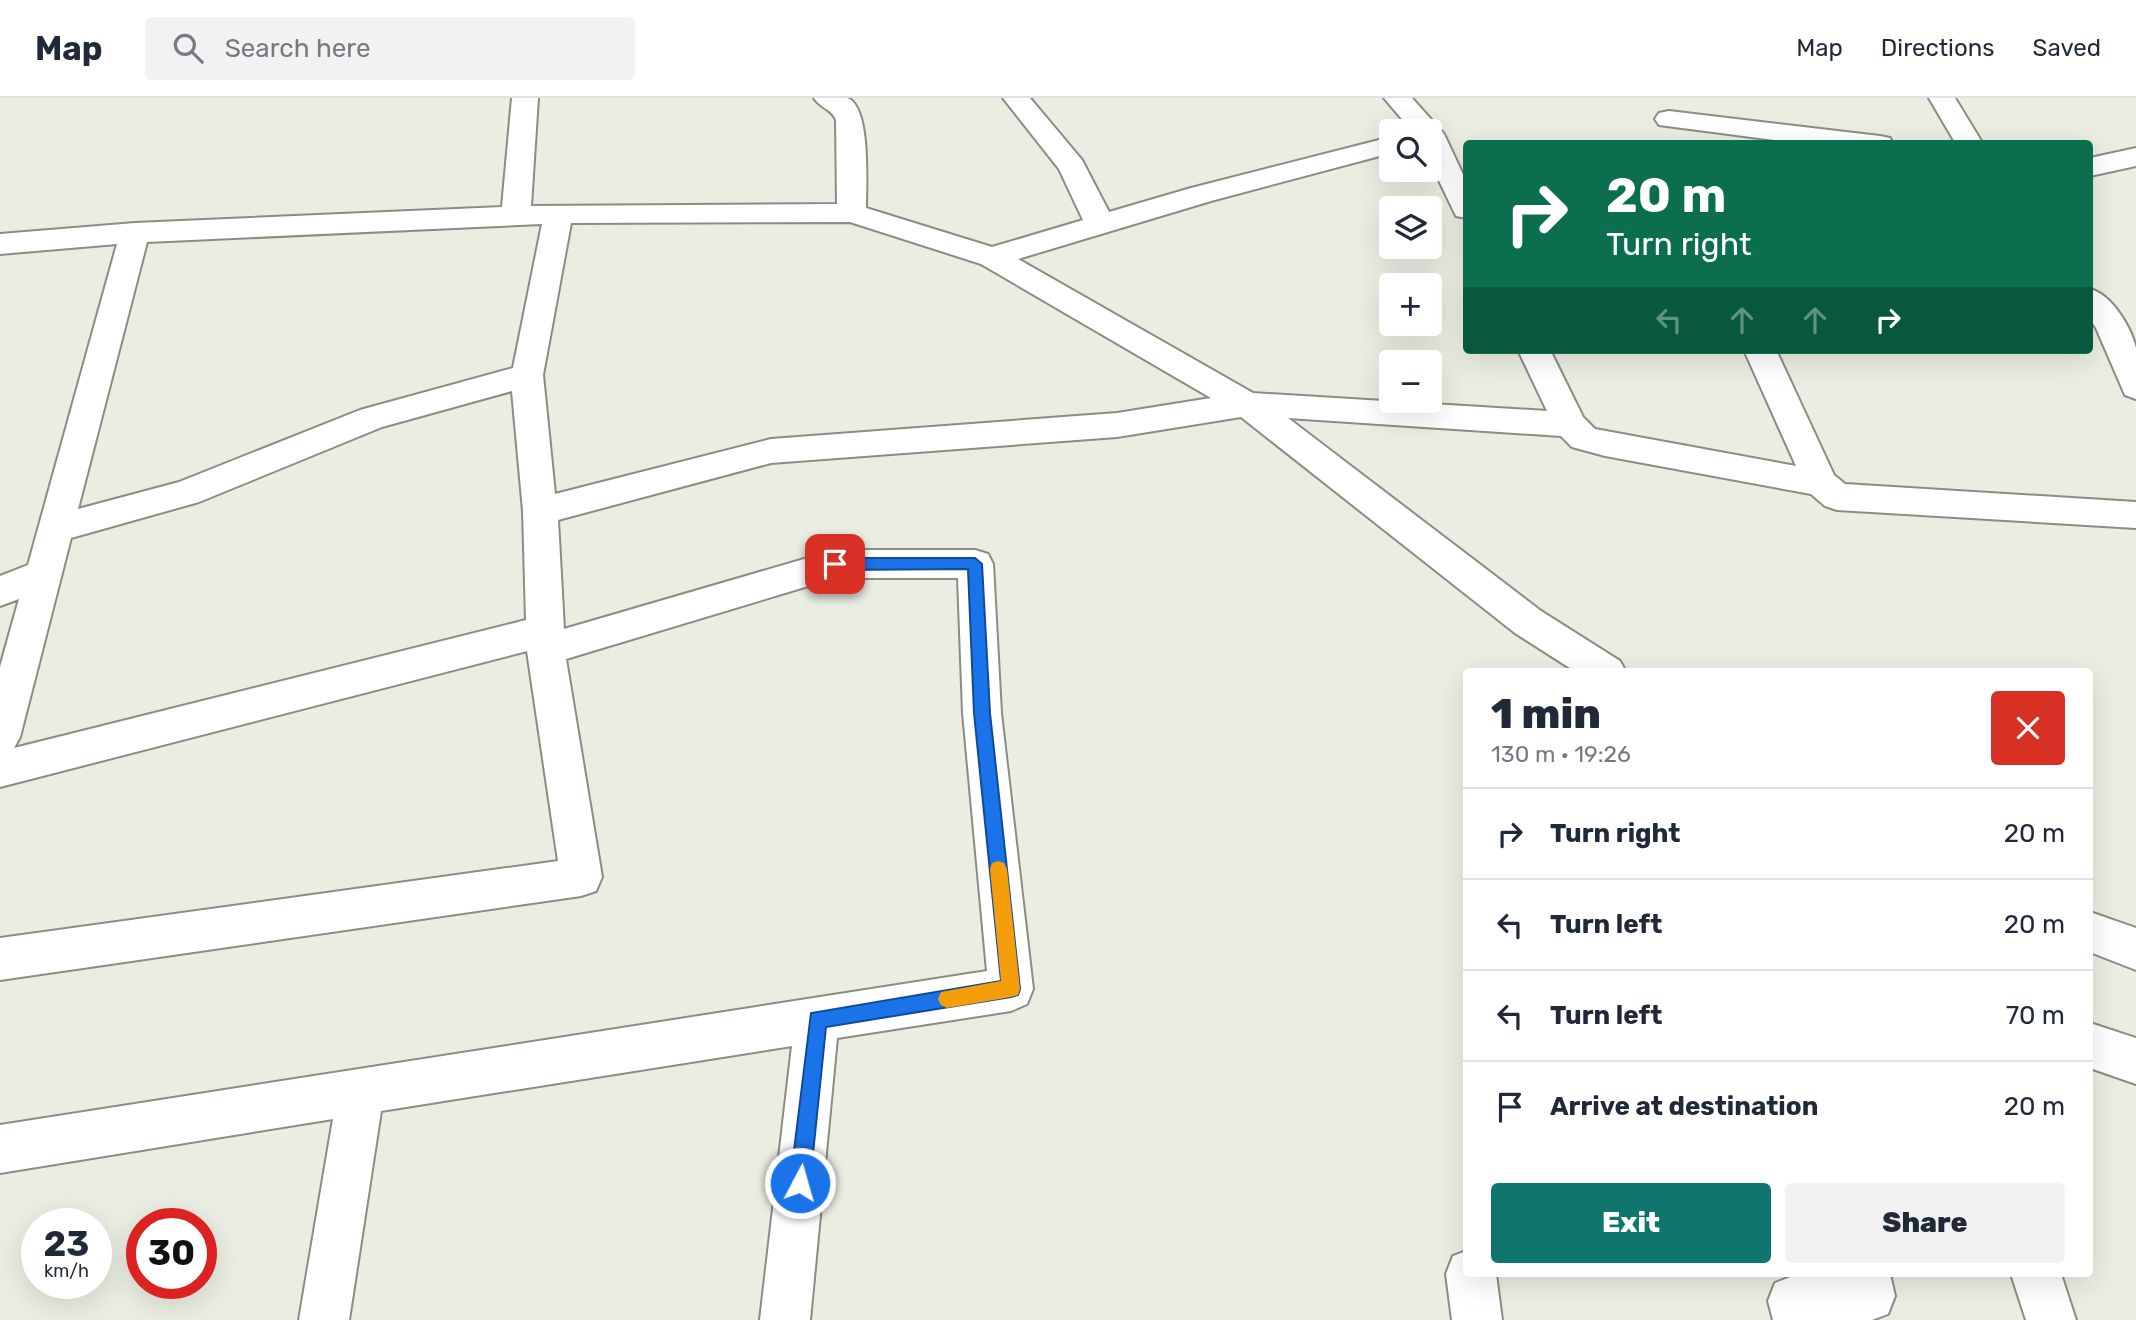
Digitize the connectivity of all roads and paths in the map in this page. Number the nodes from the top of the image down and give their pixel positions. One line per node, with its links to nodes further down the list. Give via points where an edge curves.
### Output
1 (524, 98): 17 (street)
2 (827, 98): 16 (street, via 845,108 850,120)
3 (1016, 98): 18 (street, via 1072,166)
4 (1397, 98): 6 (street)
5 (1942, 98): 9 (street)
6 (1416, 119)
7 (1670, 120): 8 (street)
8 (1846, 140)
9 (1968, 140)
10 (1379, 148): 18 (street)
11 (2136, 157): 13 (street)
12 (1442, 160): 14 (street)
13 (2093, 166)
14 (1463, 203)
15 (558, 214): 16 (street); 17 (street); 25 (street)
16 (852, 214): 21 (street)
17 (516, 216): 19 (street)
18 (1100, 224): 21 (street)
19 (135, 233): 20 (street); 32 (street)
20 (0, 244)
21 (992, 257): 27 (street)
22 (2093, 303): 26 (street, via 2110,324)
23 (1536, 354): 28 (street)
24 (1762, 354): 29 (street)
25 (527, 375): 30 (street); 32 (street, via 372,418 187,493)
26 (2136, 387)
27 (1247, 404): 28 (street); 30 (street, via 1117,425 771,451); 36 (street, via 1528,622)
28 (1570, 424): 29 (street, via 1584,438 1605,444)
29 (1821, 482): 31 (street, via 1837,497)
30 (540, 510): 35 (street)
31 (2136, 515)
32 (54, 529): 33 (street)
33 (42, 575): 34 (street); 37 (street)
34 (0, 591)
35 (546, 640): 38 (street); 41 (street, via 581,877); 42 (street, via 835,564 975,564 982,713 1011,989)
36 (1601, 668)
37 (0, 737)
38 (0, 769)
39 (2093, 933): 40 (street)
40 (2136, 949)
41 (0, 959)
42 (817, 1019): 45 (street); 51 (street)
43 (2093, 1047): 44 (street)
44 (2136, 1061)
45 (360, 1091): 46 (street); 50 (street)
46 (0, 1149)
47 (1471, 1277): 52 (street)
48 (1866, 1277): 53 (street, via 1870,1296 1793,1301)
49 (2037, 1277): 54 (street)
50 (324, 1320)
51 (785, 1320)
52 (1477, 1320)
53 (1798, 1320)
54 (2051, 1320)

